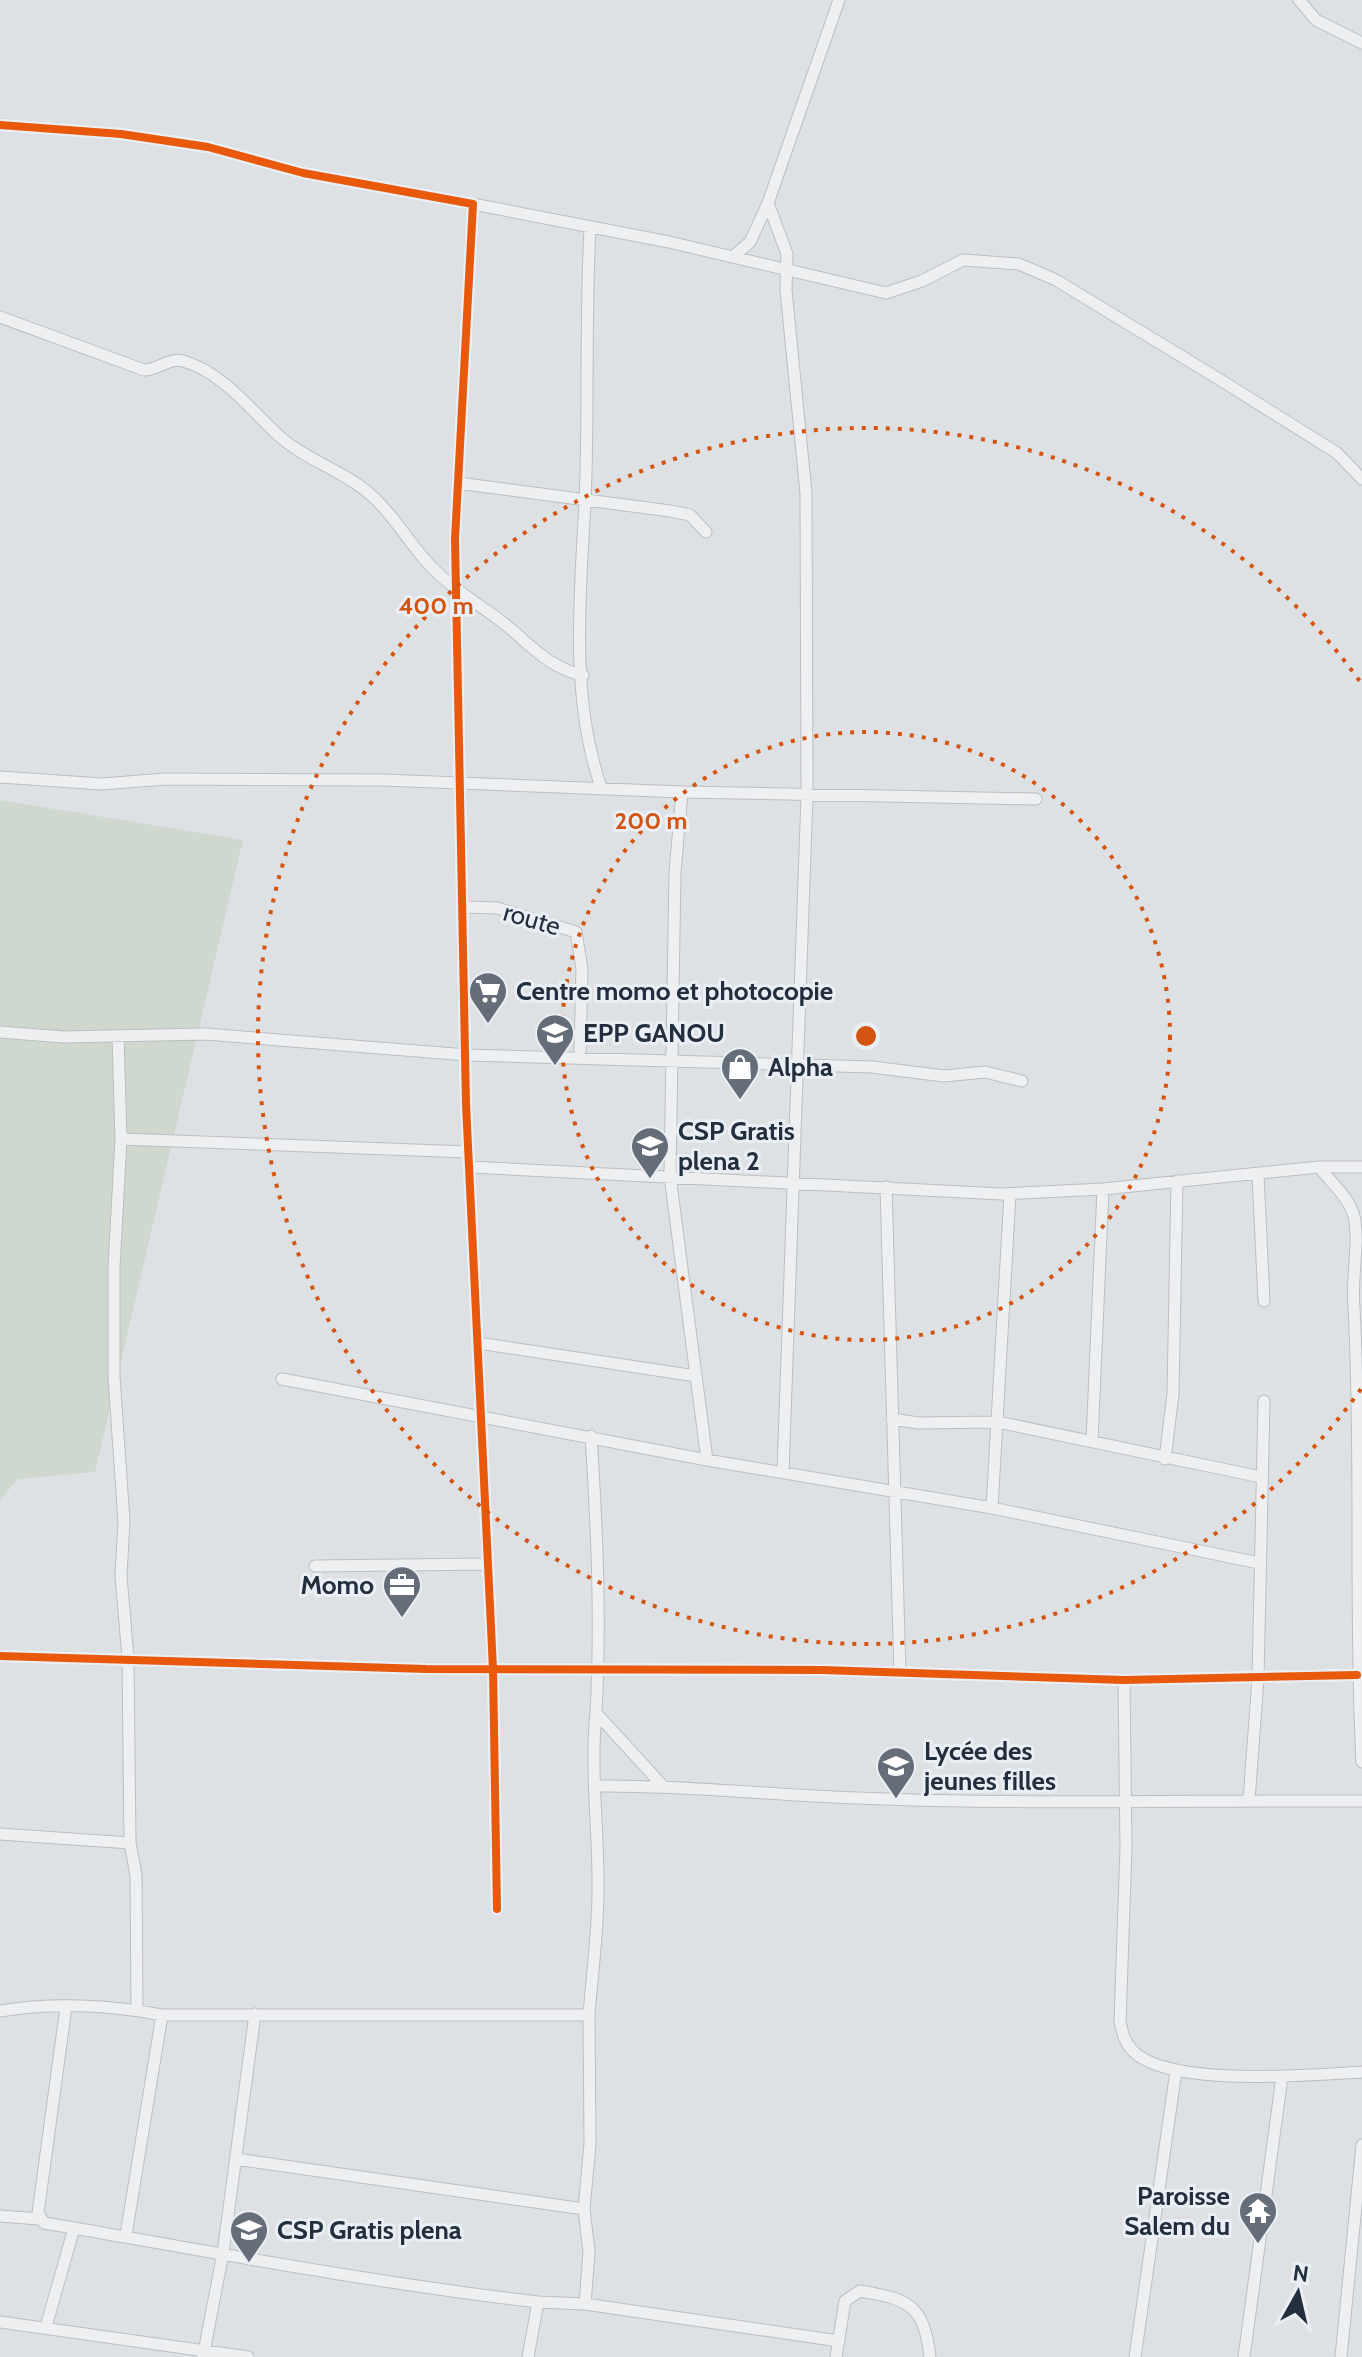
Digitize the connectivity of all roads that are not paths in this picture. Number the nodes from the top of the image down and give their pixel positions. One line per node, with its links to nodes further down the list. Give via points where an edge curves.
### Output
1 (839, 0): 5 (street)
2 (1299, 0): 3 (street, via 1316,20)
3 (1362, 43)
4 (0, 125): 6 (street, via 208,147 303,173)
5 (768, 203): 8 (street, via 750,242); 9 (street, via 787,254)
6 (473, 204): 7 (street); 12 (street)
7 (590, 229): 8 (street); 13 (street)
8 (734, 256): 9 (street)
9 (786, 268): 11 (street, via 886,293 963,260 1033,269 1337,453); 21 (street, via 806,493)
10 (0, 317): 15 (street, via 144,370 158,370 180,359 194,365 233,391 282,438 368,492)
11 (1362, 479)
12 (458, 483): 13 (street); 15 (street)
13 (585, 501): 14 (street, via 690,515); 16 (street)
14 (706, 532)
15 (457, 591): 16 (street, via 548,661); 18 (street)
16 (583, 675): 19 (street, via 588,743)
17 (0, 777): 18 (street, via 102,784 165,779)
18 (462, 784): 19 (street); 23 (street)
19 (601, 787): 20 (street)
20 (682, 792): 21 (street); 28 (street)
21 (807, 796): 22 (street); 29 (street)
22 (1036, 799)
23 (464, 907): 26 (street, route, via 497,908 576,932 582,969); 27 (street)
24 (0, 1032): 25 (street)
25 (118, 1036): 27 (street, via 205,1034); 31 (street)
26 (580, 1051)
27 (467, 1055): 28 (street); 32 (street)
28 (670, 1059): 29 (street); 37 (street)
29 (797, 1065): 30 (street, via 944,1076 985,1072); 39 (street)
30 (1022, 1081)
31 (121, 1139): 32 (street); 64 (street, via 114,1377)
32 (468, 1152): 33 (street)
33 (470, 1167): 37 (street); 44 (street)
34 (1319, 1167): 35 (street); 36 (street); 59 (street, via 1346,1198 1355,1224)
35 (1362, 1167)
36 (1258, 1175): 38 (street); 43 (street)
37 (670, 1176): 39 (street); 45 (street)
38 (1177, 1181): 41 (street); 53 (street, via 1173,1394)
39 (794, 1183): 40 (street); 55 (street)
40 (886, 1187): 42 (street); 49 (street)
41 (1103, 1189): 42 (street); 52 (street)
42 (1010, 1194): 50 (street)
43 (1264, 1301)
44 (478, 1343): 45 (street); 48 (street)
45 (696, 1376): 54 (street)
46 (282, 1379): 48 (street)
47 (1264, 1401): 56 (street)
48 (482, 1419): 51 (street); 61 (street)
49 (892, 1419): 50 (street); 57 (street)
50 (998, 1422): 52 (street); 58 (street)
51 (591, 1436): 54 (street); 66 (street, via 600,1564)
52 (1092, 1441): 53 (street)
53 (1165, 1459): 56 (street)
54 (707, 1460): 55 (street)
55 (783, 1472): 57 (street)
56 (1261, 1477): 60 (street)
57 (897, 1494): 58 (street); 67 (street)
58 (992, 1508): 60 (street)
59 (1360, 1528): 68 (street)
60 (1259, 1563): 69 (street)
61 (487, 1564): 62 (street); 65 (street)
62 (315, 1566)
63 (0, 1656): 64 (street)
64 (128, 1658): 65 (street); 79 (street)
65 (493, 1669): 66 (street); 80 (street)
66 (600, 1669): 67 (street); 71 (street)
67 (900, 1673): 70 (street)
68 (1357, 1675): 69 (street); 72 (street)
69 (1258, 1679): 70 (street); 75 (street)
70 (1124, 1680): 77 (street)
71 (596, 1713): 73 (street); 74 (street, via 592,1749)
72 (1362, 1762)
73 (662, 1785): 74 (street); 77 (street, via 858,1798)
74 (597, 1786): 86 (street, via 598,1895)
75 (1249, 1800): 76 (street); 77 (street)
76 (1362, 1801)
77 (1124, 1804): 87 (street, via 1120,2022 1134,2053)
78 (0, 1834): 79 (street)
79 (130, 1843): 82 (street, via 136,1875)
80 (497, 1909)
81 (66, 2007): 82 (street); 83 (street); 95 (street)
82 (137, 2010): 85 (street)
83 (0, 2011)
84 (255, 2014): 85 (street); 86 (street); 91 (street)
85 (162, 2015): 97 (street)
86 (589, 2015): 92 (street, via 590,2144)
87 (1176, 2071): 89 (street); 109 (street)
88 (1362, 2072): 89 (street)
89 (1282, 2077): 110 (street)
90 (1362, 2145): 93 (street)
91 (236, 2159): 92 (street); 98 (street)
92 (584, 2209): 100 (street, via 589,2252)
93 (1359, 2209): 111 (street)
94 (0, 2216): 95 (street)
95 (39, 2219): 96 (street)
96 (74, 2228): 97 (street); 102 (street)
97 (126, 2235): 98 (street)
98 (223, 2253): 99 (street); 104 (street)
99 (538, 2302): 100 (street); 106 (street)
100 (585, 2304): 103 (street)
101 (0, 2322): 102 (street)
102 (46, 2327): 104 (street)
103 (839, 2341): 107 (street); 108 (street, via 850,2295 884,2295 915,2308 927,2331)
104 (204, 2354): 105 (street)
105 (248, 2357)
106 (528, 2357)
107 (836, 2357)
108 (930, 2357)
109 (1135, 2357)
110 (1244, 2357)
111 (1341, 2357)

